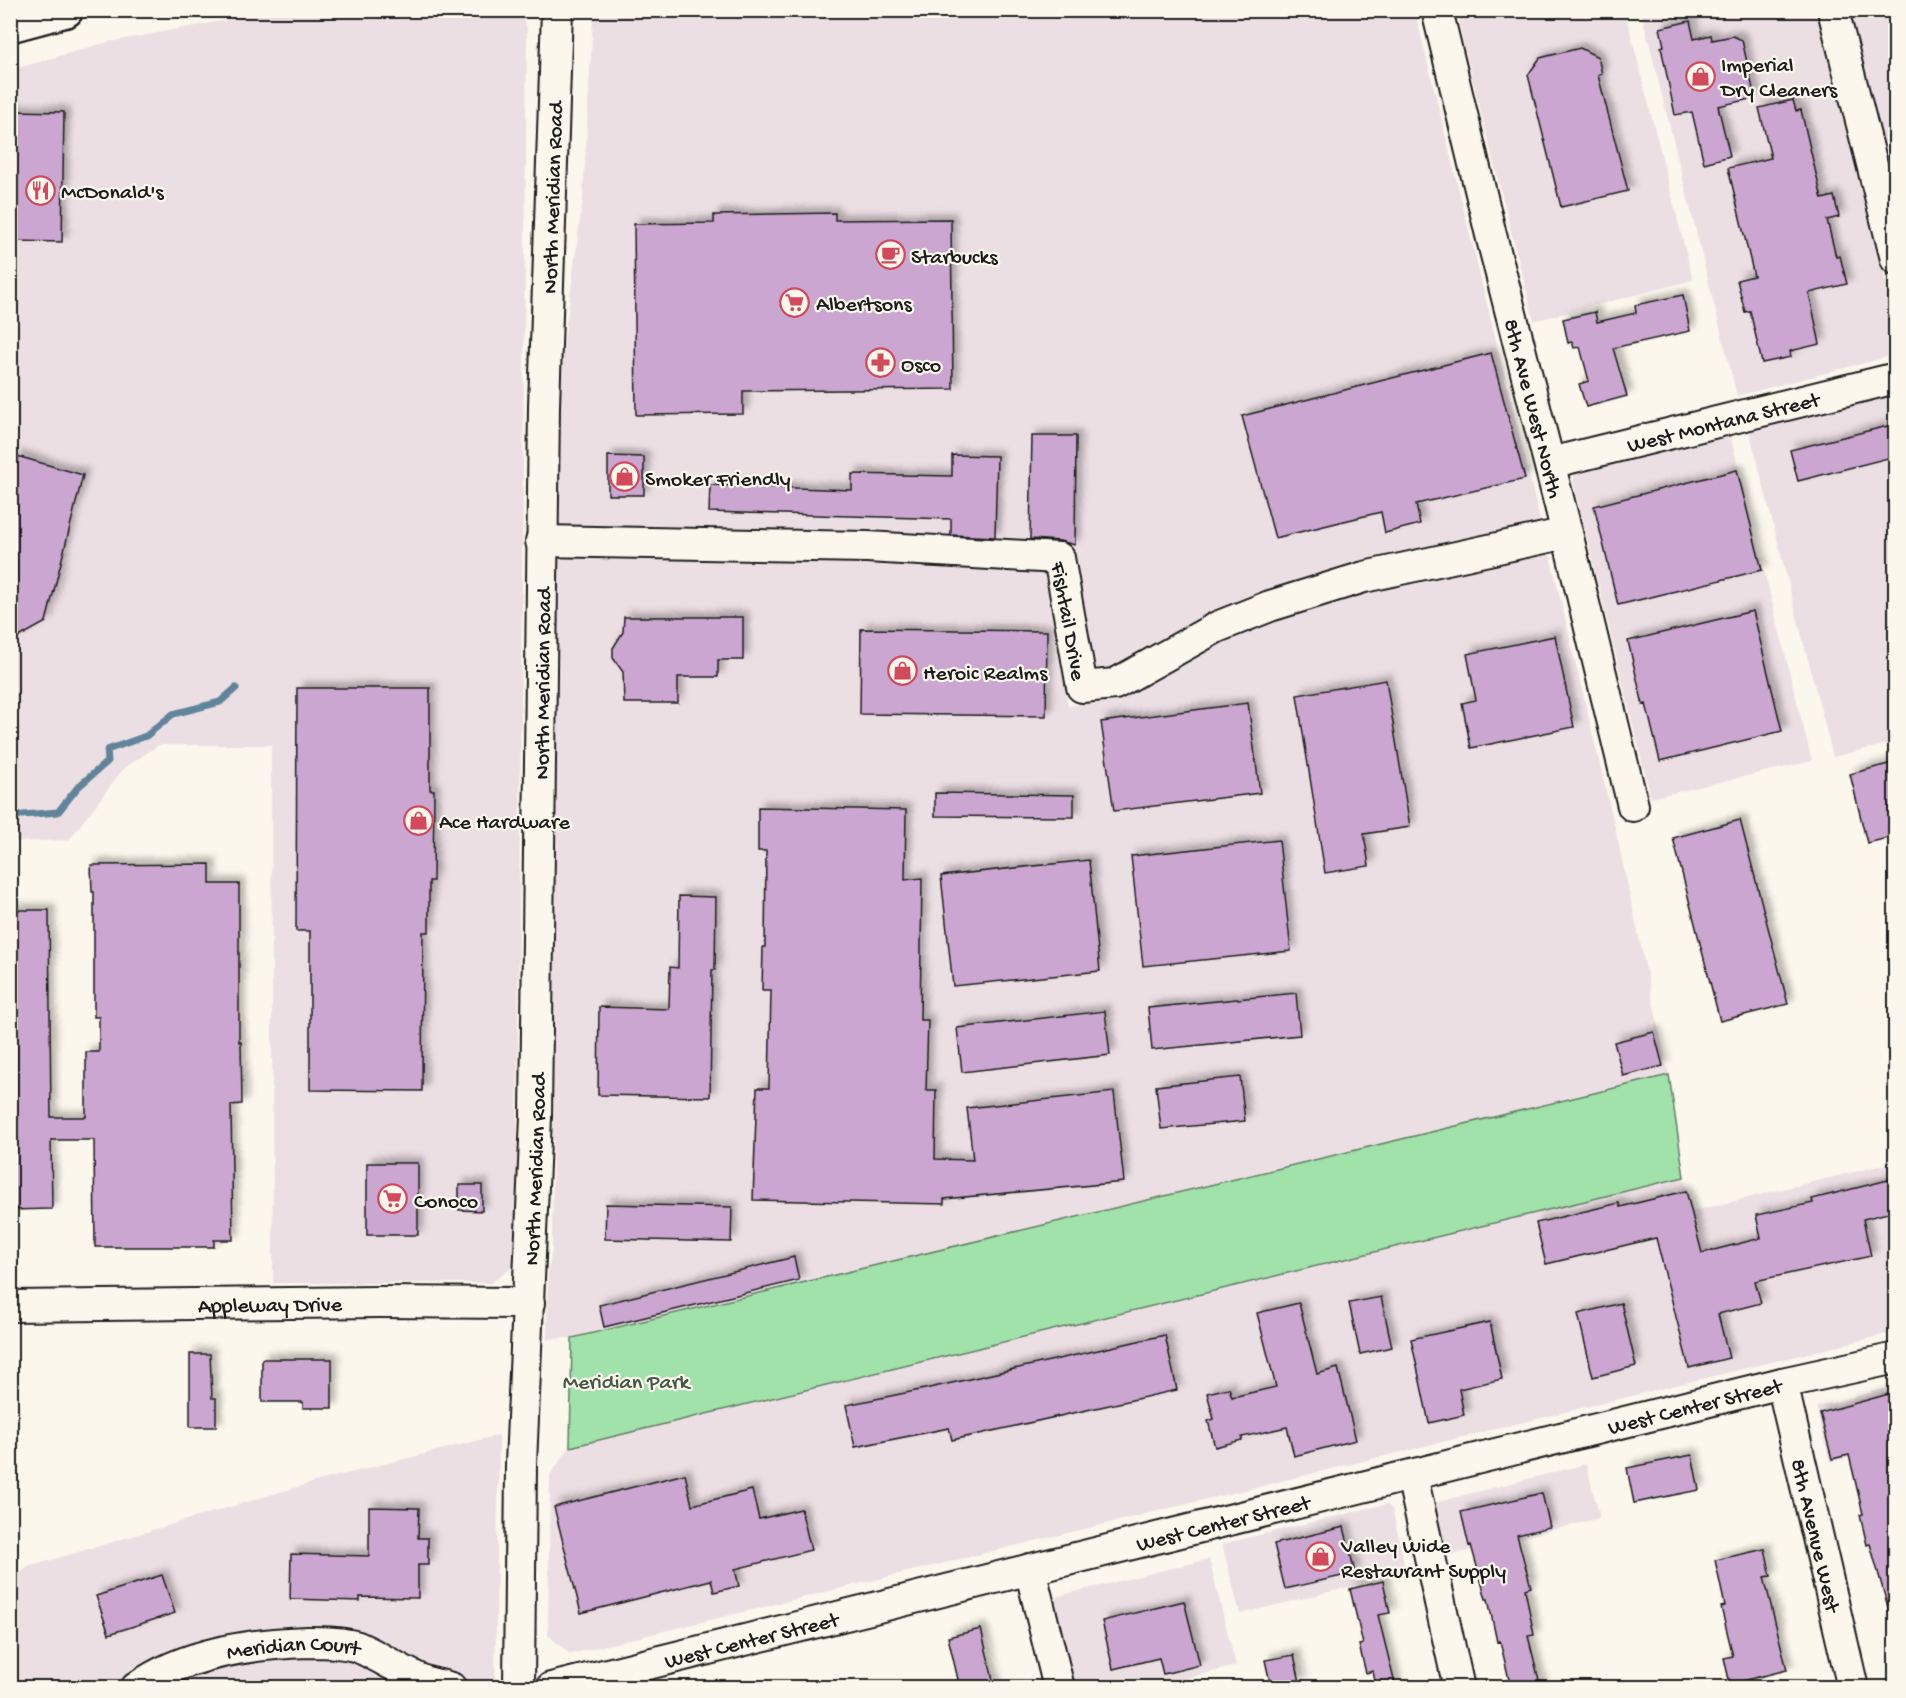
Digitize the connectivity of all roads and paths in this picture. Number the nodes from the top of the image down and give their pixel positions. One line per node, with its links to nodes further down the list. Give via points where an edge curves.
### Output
1 (66, 10): 5 (highway)
2 (557, 10): 10 (street, North Meridian Road)
3 (1437, 10): 8 (street, 8th Ave West North)
4 (1833, 10): 6 (street)
5 (10, 25)
6 (1896, 259)
7 (1896, 378): 8 (street, West Montana Street)
8 (1550, 464): 9 (street, 8th Ave West North)
9 (1567, 532): 10 (street, Fishtail Drive, via 1364,577 1270,606 1217,627 1114,684 1082,687 1059,558 867,547); 11 (street, 8th Ave West North)
10 (541, 541): 12 (street, North Meridian Road, via 536,1118)
11 (1632, 806)
12 (529, 1304): 13 (street, Appleway Drive); 20 (street, North Meridian Road)
13 (10, 1306)
14 (1896, 1358): 15 (street, West Center Street)
15 (1782, 1383): 16 (street, West Center Street); 24 (street, 8th Avenue West)
16 (1412, 1476): 17 (street, West Center Street); 23 (street)
17 (1030, 1569): 21 (street, West Center Street); 22 (street)
18 (136, 1688): 19 (street, Meridian Court, via 165,1670 228,1651 276,1643 324,1642 356,1647 426,1682)
19 (451, 1688)
20 (519, 1688)
21 (551, 1688)
22 (1059, 1688)
23 (1458, 1688)
24 (1853, 1688)

